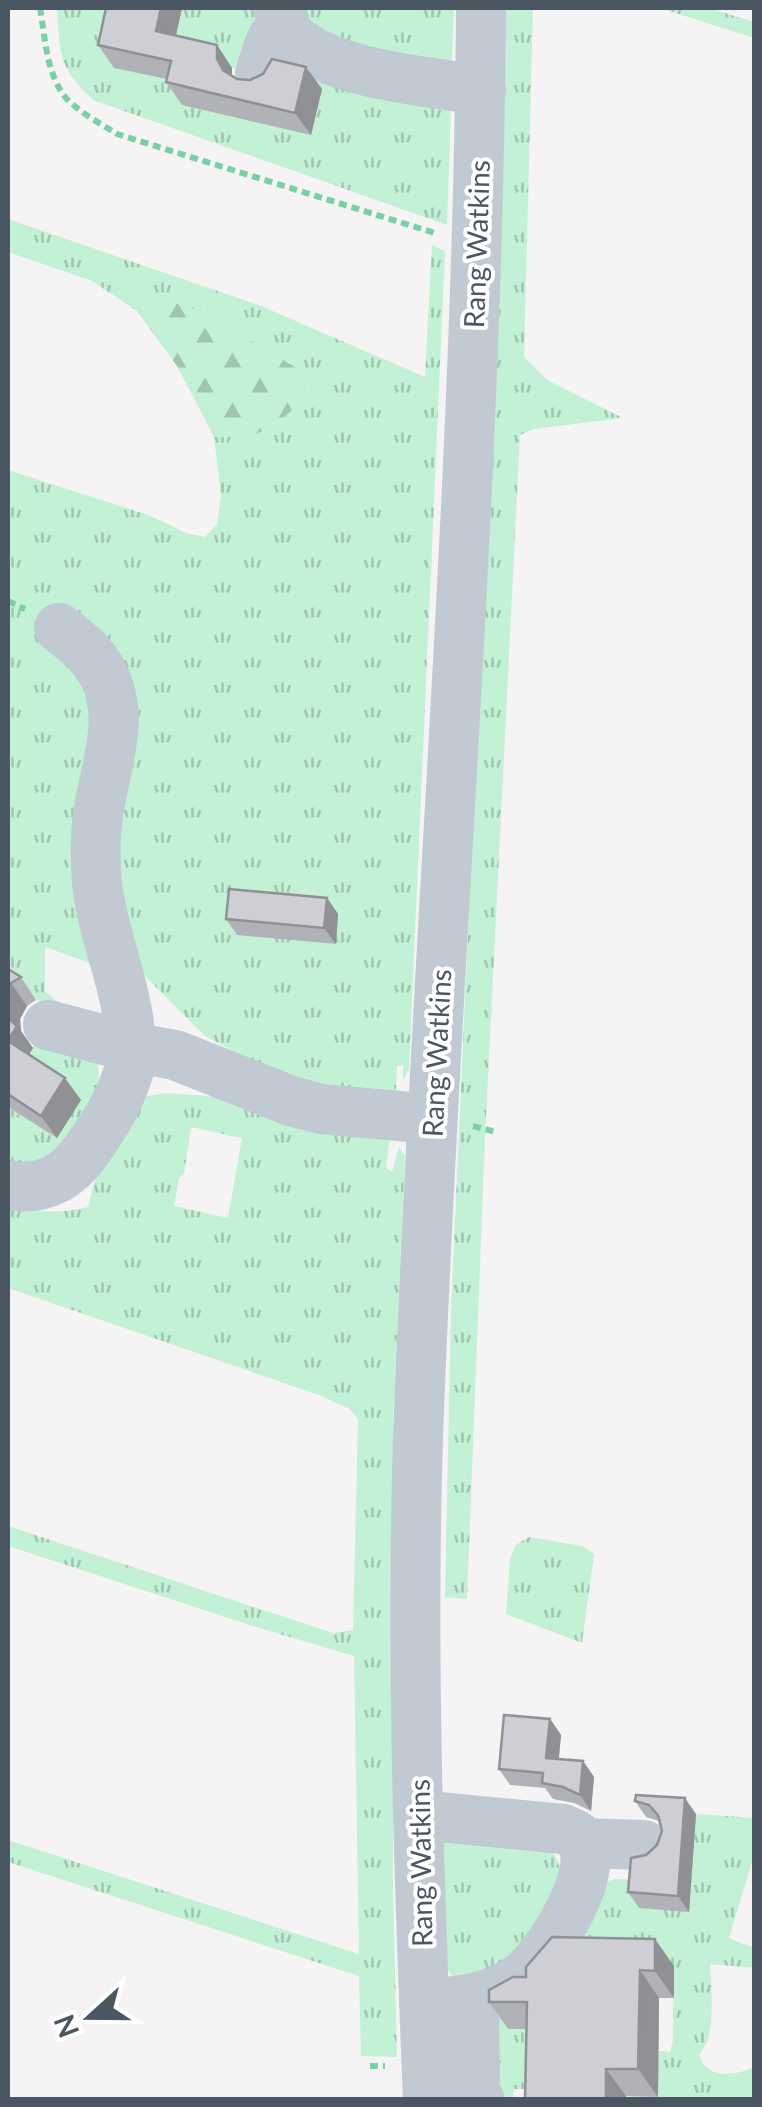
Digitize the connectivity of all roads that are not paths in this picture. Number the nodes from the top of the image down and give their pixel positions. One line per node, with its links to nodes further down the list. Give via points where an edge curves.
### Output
1 (481, 8): 3 (street, Rang Watkins)
2 (287, 48): 3 (street, via 382,74)
3 (480, 90): 7 (street, Rang Watkins, via 469,434)
4 (59, 628): 6 (street, via 104,674 113,708 95,848)
5 (48, 1025): 6 (street)
6 (131, 1048): 7 (street, via 176,1055 321,1109); 8 (street, via 121,1090 76,1164 49,1184)
7 (432, 1119): 9 (street, Rang Watkins, via 418,1443)
8 (8, 1185)
9 (418, 1815): 10 (street, via 563,1829 576,1834); 13 (street, Rang Watkins)
10 (584, 1855): 11 (street); 12 (street, via 560,1931 545,1954 523,1976)
11 (643, 1858)
12 (474, 1999): 13 (street); 14 (street)
13 (424, 2002): 14 (street, Rang Watkins)
14 (453, 2096)

